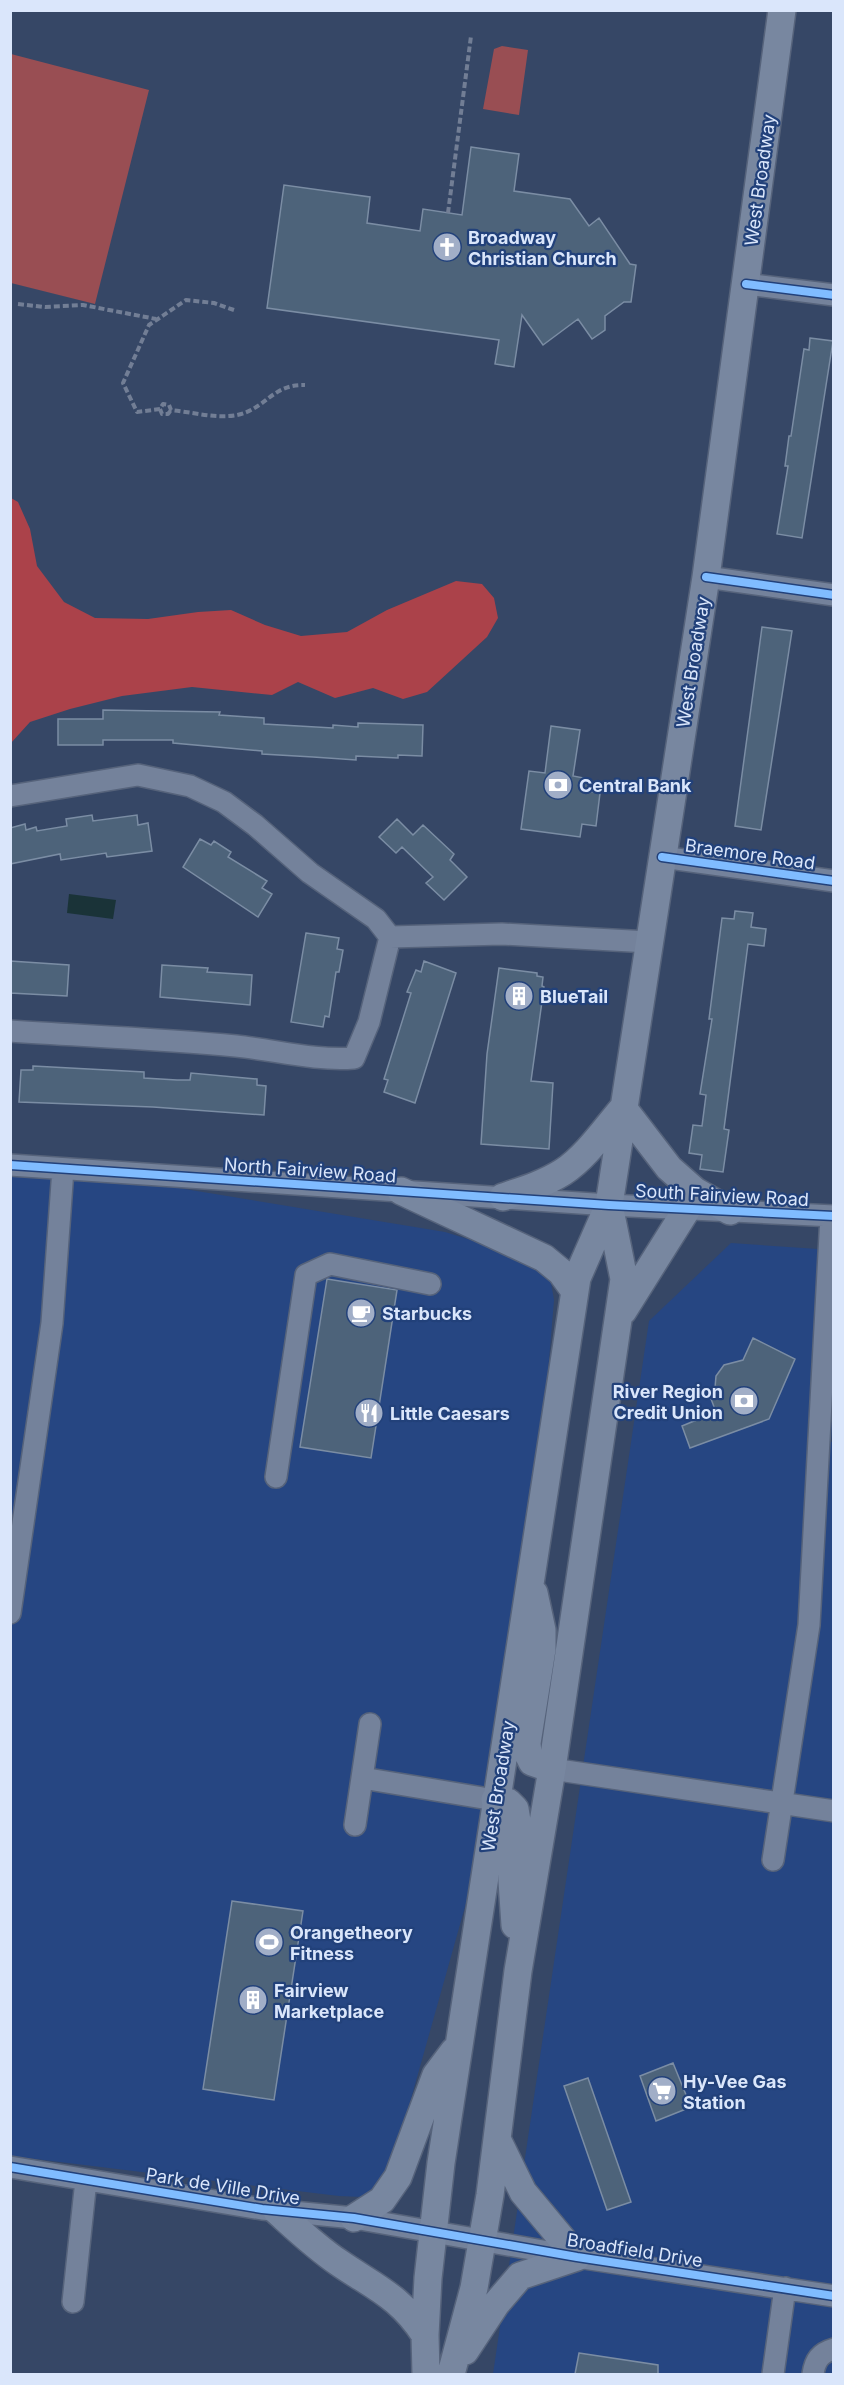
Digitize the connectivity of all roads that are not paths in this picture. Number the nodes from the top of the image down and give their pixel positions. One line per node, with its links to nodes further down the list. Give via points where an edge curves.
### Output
1 (782, 10): 2 (main road, West Broadway)
2 (746, 284): 3 (street); 4 (main road, West Broadway)
3 (834, 296)
4 (706, 577): 5 (street); 7 (main road, West Broadway)
5 (834, 595)
6 (10, 796): 9 (street, via 138,775 189,786 224,802 255,825 310,873 376,919)
7 (662, 857): 8 (street, Braemore Road); 10 (main road, West Broadway)
8 (834, 881)
9 (390, 937): 10 (street, via 502,934); 11 (street, via 369,1022 354,1058 332,1060 187,1041)
10 (649, 942): 12 (main road, West Broadway)
11 (10, 1031)
12 (623, 1108): 16 (main road, via 564,1171); 17 (main road, West Broadway); 19 (main road, via 669,1168 695,1191)
13 (10, 1165): 14 (street, North Fairview Road)
14 (63, 1169): 15 (street, North Fairview Road); 26 (street, via 51,1323)
15 (401, 1191): 16 (street, North Fairview Road); 22 (main road, via 544,1258)
16 (503, 1197): 17 (street, North Fairview Road)
17 (609, 1204): 18 (street, South Fairview Road); 22 (main road, West Broadway); 23 (main road, West Broadway, via 624,1279)
18 (687, 1209): 19 (street, South Fairview Road); 23 (main road)
19 (730, 1211): 20 (street, South Fairview Road)
20 (832, 1216): 31 (street, via 809,1625)
21 (430, 1284): 24 (street, via 330,1264 306,1275)
22 (574, 1290): 25 (main road, West Broadway)
23 (618, 1320): 28 (main road, West Broadway)
24 (276, 1477)
25 (531, 1577): 28 (main road, via 542,1649 526,1743 532,1762); 30 (main road, West Broadway)
26 (10, 1613)
27 (370, 1724): 29 (street)
28 (552, 1769): 31 (street); 35 (main road, West Broadway)
29 (362, 1778): 30 (street); 33 (street)
30 (495, 1800): 35 (main road, via 508,1802 515,1809 517,1821 512,1881); 36 (main road, West Broadway)
31 (782, 1804): 32 (street); 34 (street)
32 (834, 1811)
33 (355, 1825)
34 (773, 1860)
35 (518, 1971): 37 (main road, West Broadway)
36 (459, 2045): 41 (main road, via 436,2075 398,2177 382,2200); 42 (main road, West Broadway)
37 (498, 2141): 43 (main road, West Broadway); 44 (main road, via 523,2192)
38 (10, 2167): 39 (street, Park de Ville Drive)
39 (86, 2180): 40 (street, Park de Ville Drive); 47 (street)
40 (277, 2211): 41 (street, Park de Ville Drive); 48 (main road, via 336,2261 399,2301)
41 (354, 2218): 42 (street, Park de Ville Drive)
42 (432, 2230): 43 (street, Broadfield Drive); 48 (main road, West Broadway); 50 (main road, via 439,2254)
43 (482, 2240): 44 (street, Broadfield Drive); 50 (main road, West Broadway, via 474,2288)
44 (578, 2257): 45 (street, Broadfield Drive); 50 (main road, via 520,2276)
45 (785, 2288): 46 (street, Broadfield Drive); 52 (street)
46 (834, 2296)
47 (73, 2302)
48 (425, 2335): 51 (main road, West Broadway)
49 (834, 2349): 53 (street, via 818,2358)
50 (446, 2372)
51 (426, 2374)
52 (772, 2374)
53 (813, 2374)

